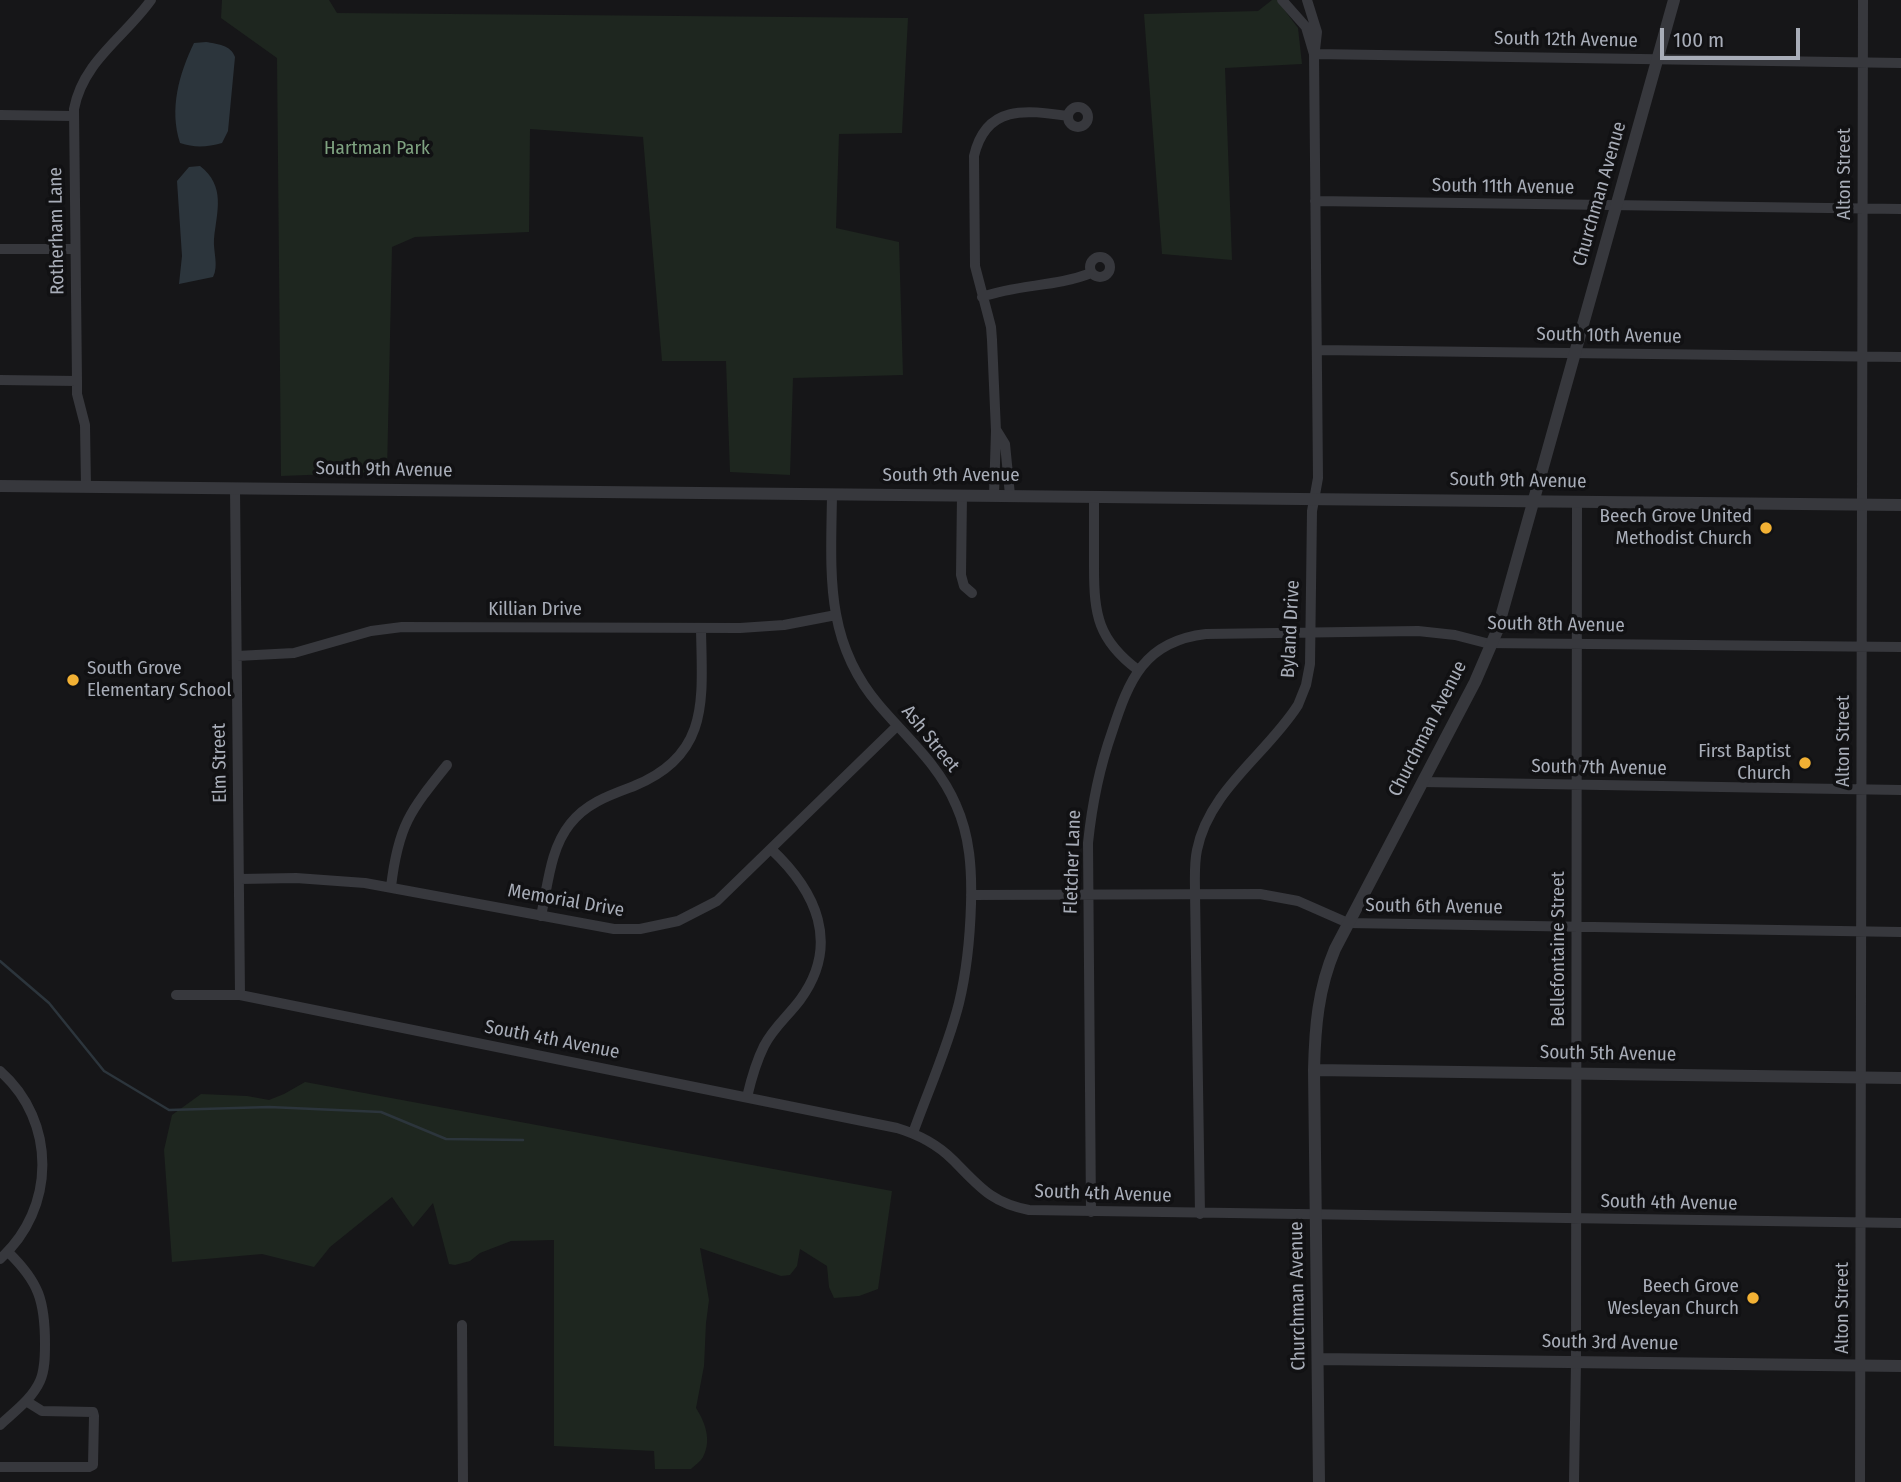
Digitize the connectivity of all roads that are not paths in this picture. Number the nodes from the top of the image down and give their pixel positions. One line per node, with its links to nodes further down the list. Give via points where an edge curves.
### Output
1 (151, 0): 11 (street, Rotherham Lane, via 83,79)
2 (1282, 0): 6 (street, via 1306,27)
3 (1307, 0): 6 (street, Byland Drive, via 1317,32)
4 (1674, 0): 7 (street, Churchman Avenue)
5 (1863, 0): 8 (street, Alton Street)
6 (1314, 54): 7 (street, South 12th Avenue); 13 (street, Byland Drive)
7 (1658, 59): 8 (street, South 12th Avenue); 14 (street, Churchman Avenue)
8 (1863, 62): 9 (street, South 12th Avenue); 15 (street, Alton Street)
9 (1901, 63)
10 (0, 116): 11 (street)
11 (74, 116): 18 (street, Rotherham Lane)
12 (1068, 116): 20 (street, via 1025,111 1008,114 987,129 978,144 974,156 975,257)
13 (1315, 201): 14 (street, South 11th Avenue); 21 (street, Byland Drive)
14 (1616, 206): 15 (street, South 11th Avenue); 22 (street, Churchman Avenue)
15 (1863, 209): 16 (street, South 11th Avenue); 23 (street, Alton Street)
16 (1901, 209)
17 (0, 249): 18 (street)
18 (75, 249): 26 (street, Rotherham Lane)
19 (1091, 273): 20 (street, via 1068,282)
20 (982, 297): 27 (street, via 991,327)
21 (1317, 350): 22 (street, South 10th Avenue); 36 (street, Byland Drive, via 1318,484)
22 (1576, 354): 23 (street, South 10th Avenue); 37 (street, Churchman Avenue)
23 (1863, 357): 24 (street, South 10th Avenue); 39 (street, Alton Street)
24 (1901, 357)
25 (0, 380): 26 (street)
26 (77, 381): 29 (street, Rotherham Lane, via 85,425)
27 (996, 431): 33 (street); 34 (street, via 1005,444)
28 (0, 486): 29 (street, South 9th Avenue)
29 (86, 486): 30 (street, South 9th Avenue)
30 (235, 488): 31 (street, South 9th Avenue); 49 (street, Elm Street)
31 (832, 494): 32 (street, South 9th Avenue); 42 (street, Ash Street)
32 (962, 495): 33 (street, South 9th Avenue); 41 (street, via 961,575)
33 (994, 495): 34 (street, South 9th Avenue)
34 (1010, 495): 35 (street, South 9th Avenue)
35 (1094, 496): 36 (street, South 9th Avenue); 50 (street, via 1096,611 1109,643)
36 (1314, 498): 37 (street, South 9th Avenue); 44 (street, Byland Drive)
37 (1534, 500): 38 (street, South 9th Avenue); 45 (street, Churchman Avenue)
38 (1577, 501): 39 (street, South 9th Avenue); 46 (street, Bellefontaine Street)
39 (1862, 505): 40 (street, South 9th Avenue); 47 (street, Alton Street)
40 (1901, 505)
41 (972, 593)
42 (835, 615): 43 (street, Killian Drive, via 767,627); 51 (street, Ash Street, via 850,662)
43 (701, 628): 49 (street, Killian Drive, via 402,627 294,653); 63 (street, via 702,706 691,739 676,761 659,774 597,801 573,820 554,856)
44 (1311, 632): 45 (street, South 8th Avenue, via 1418,631); 50 (street, South 8th Avenue, via 1192,636 1164,647); 61 (street, Byland Drive, via 1309,673 1302,697 1210,816 1197,852)
45 (1493, 642): 46 (street, South 8th Avenue); 53 (street, Churchman Avenue)
46 (1577, 643): 47 (street, South 8th Avenue); 54 (street, Bellefontaine Street)
47 (1862, 647): 48 (street, South 8th Avenue); 55 (street, Alton Street)
48 (1901, 647)
49 (237, 656): 58 (street, Elm Street)
50 (1138, 670): 60 (street, Fletcher Lane, via 1126,689 1098,775 1088,843)
51 (897, 726): 57 (street, Memorial Drive); 62 (street, Ash Street, via 938,772 957,807 967,840)
52 (447, 765): 59 (street, via 406,821)
53 (1422, 782): 54 (street, South 7th Avenue); 64 (street, Churchman Avenue)
54 (1577, 785): 55 (street, South 7th Avenue); 65 (street, Bellefontaine Street)
55 (1861, 789): 56 (street, South 7th Avenue); 66 (street, Alton Street)
56 (1901, 790)
57 (771, 849): 63 (street, Memorial Drive, via 717,901 678,921 628,930); 75 (street, via 810,894 819,922 819,948 805,993 764,1046)
58 (240, 879): 59 (street, Memorial Drive, via 318,878); 69 (street, Elm Street)
59 (390, 887): 63 (street, Memorial Drive)
60 (1088, 893): 61 (street, South 6th Avenue); 62 (street, South 6th Avenue); 77 (street, Fletcher Lane)
61 (1195, 893): 64 (street, South 6th Avenue, via 1282,897); 78 (street, Byland Drive)
62 (971, 895): 76 (street, Ash Street, via 969,950 959,1002)
63 (541, 916)
64 (1348, 923): 65 (street, South 6th Avenue); 70 (street, Churchman Avenue, via 1319,999)
65 (1577, 928): 66 (street, South 6th Avenue); 72 (street, Bellefontaine Street)
66 (1862, 931): 67 (street, South 6th Avenue); 73 (street, Alton Street)
67 (1901, 932)
68 (176, 995): 69 (street, South 4th Avenue)
69 (240, 995): 75 (street, South 4th Avenue)
70 (1314, 1070): 72 (street, South 5th Avenue); 79 (street, Churchman Avenue)
71 (0, 1071): 83 (street, via 32,1112 43,1161 33,1215)
72 (1576, 1073): 73 (street, South 5th Avenue); 80 (street, Bellefontaine Street)
73 (1861, 1077): 74 (street, South 5th Avenue); 81 (street, Alton Street)
74 (1901, 1078)
75 (747, 1097): 76 (street, South 4th Avenue)
76 (913, 1133): 77 (street, South 4th Avenue, via 940,1149 1000,1202 1030,1210)
77 (1091, 1212): 78 (street, South 4th Avenue)
78 (1200, 1214): 79 (street, South 4th Avenue)
79 (1316, 1215): 80 (street, South 4th Avenue); 85 (street, Churchman Avenue)
80 (1577, 1219): 81 (street, South 4th Avenue); 86 (street, Bellefontaine Street)
81 (1861, 1223): 82 (street, South 4th Avenue); 87 (street, Alton Street)
82 (1901, 1223)
83 (4, 1256): 89 (street, via 23,1267 36,1284 44,1314 44,1367)
84 (462, 1325): 92 (street)
85 (1318, 1359): 86 (street, South 3rd Avenue); 93 (street, Churchman Avenue)
86 (1576, 1362): 87 (street, South 3rd Avenue); 94 (street, Bellefontaine Street)
87 (1860, 1365): 88 (street, South 3rd Avenue); 95 (street, Alton Street)
88 (1901, 1366)
89 (26, 1401): 90 (street); 91 (street, via 42,1411 93,1412 93,1465)
90 (0, 1425)
91 (0, 1467)
92 (463, 1482)
93 (1319, 1482)
94 (1574, 1482)
95 (1860, 1482)

